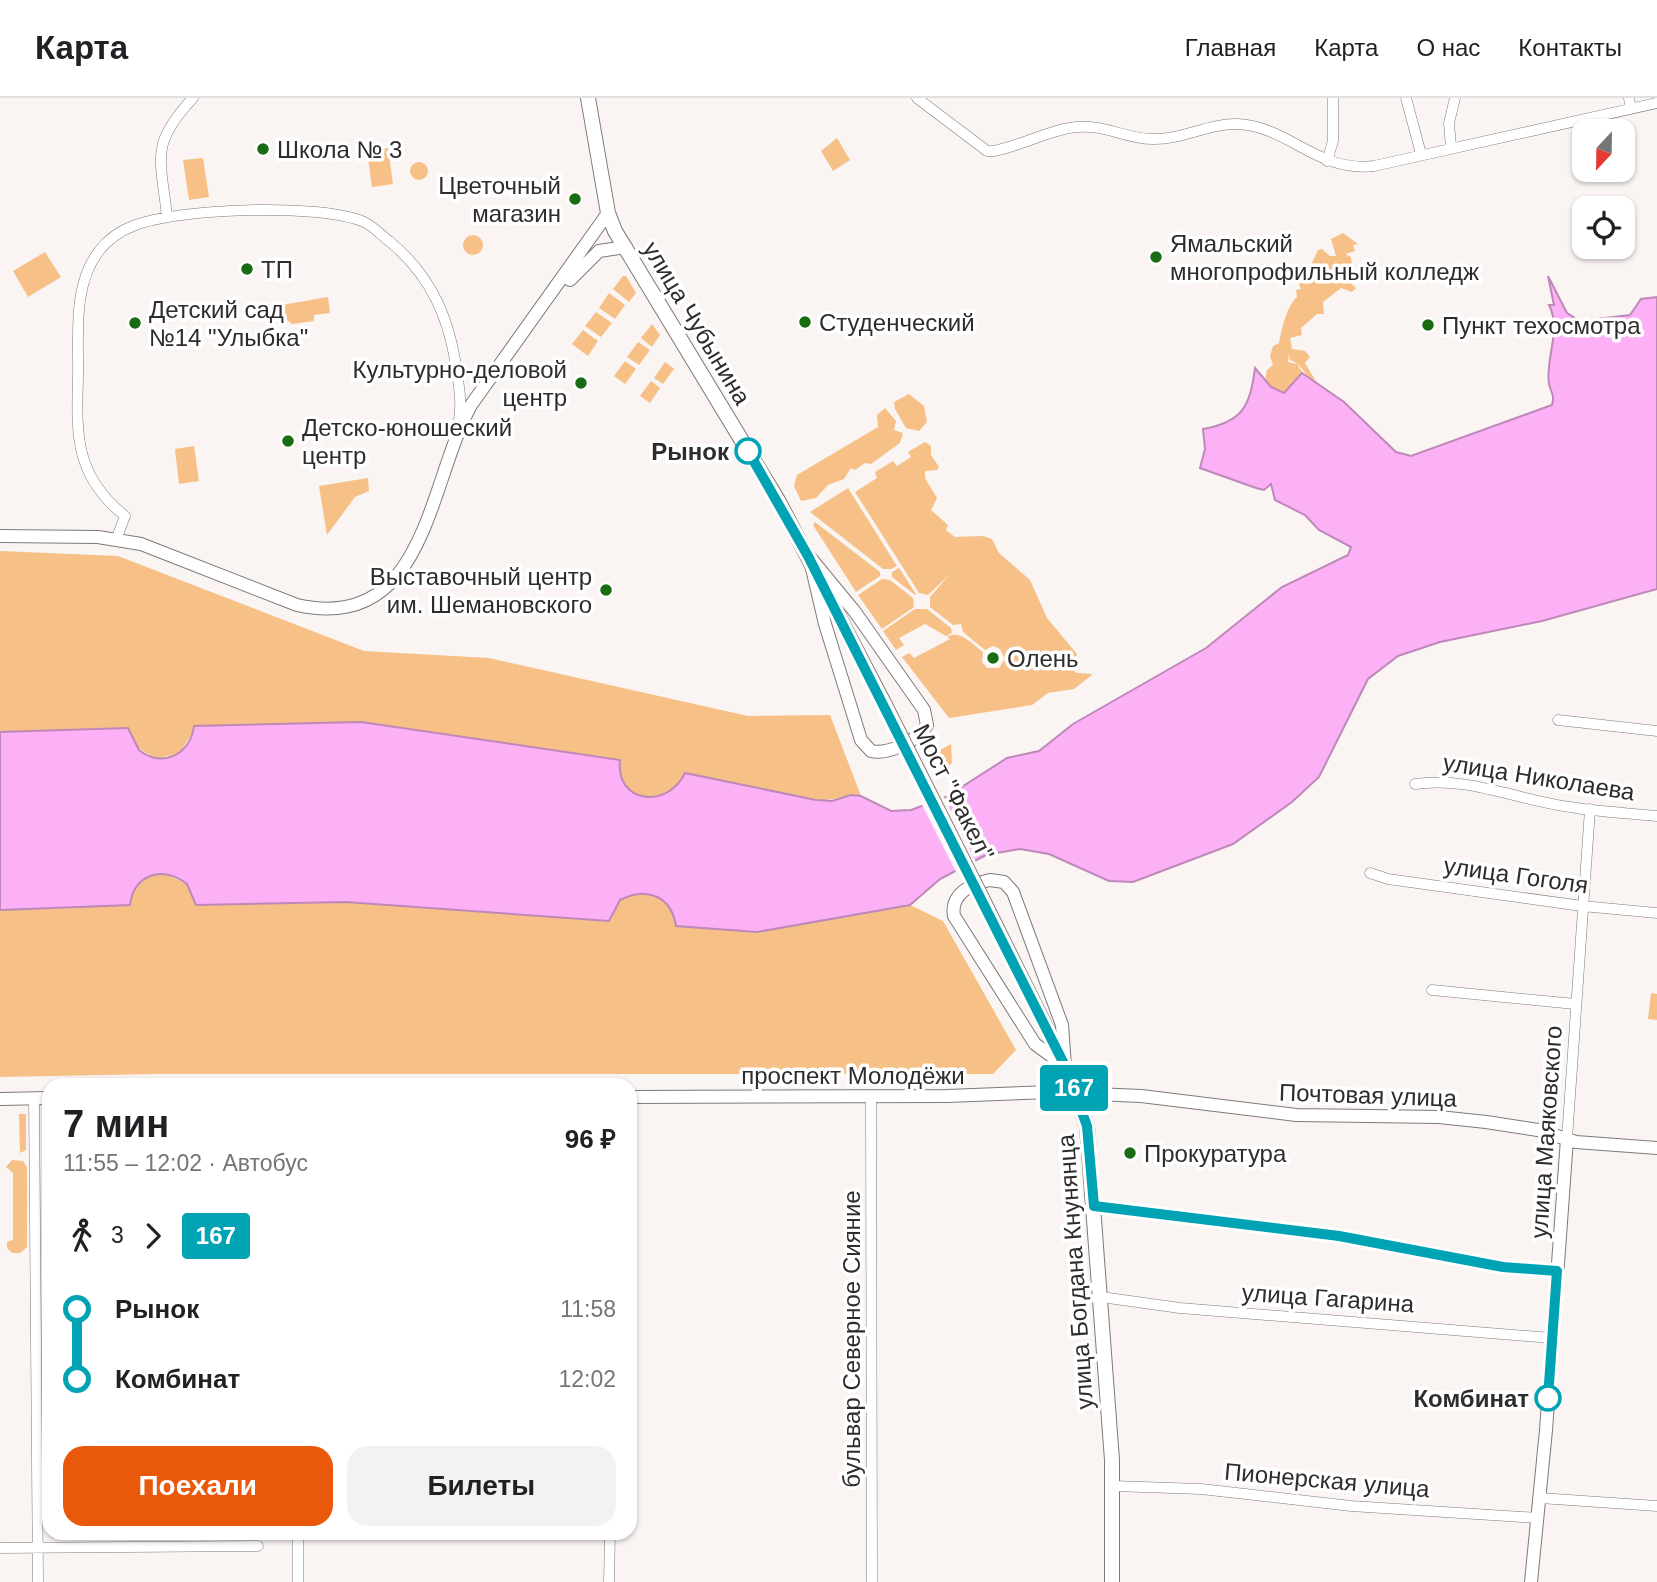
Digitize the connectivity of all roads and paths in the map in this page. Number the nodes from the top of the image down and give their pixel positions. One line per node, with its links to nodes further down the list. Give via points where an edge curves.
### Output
1 (193, 98): 14 (street, via 162,140)
2 (588, 98): 13 (main road, улица Чубынина)
3 (917, 98): 12 (street, via 987,151 1086,126 1150,139 1240,124)
4 (1333, 98): 12 (street, via 1333,141)
5 (1406, 98): 11 (street)
6 (1455, 98): 10 (street, via 1449,123)
7 (1629, 98): 9 (street)
8 (1657, 103): 9 (street)
9 (1631, 109): 10 (street)
10 (1451, 147): 11 (street)
11 (1421, 154): 12 (street, via 1361,167)
12 (1327, 161)
13 (608, 213): 15 (main road, улица Чубынина); 16 (street)
14 (167, 217): 17 (street, via 311,213 366,222 421,271 439,301 453,339 462,402); 19 (street, via 133,226 106,243 90,266 80,300 78,439 94,483 125,516)
15 (626, 247): 16 (street, via 594,254); 20 (main road, улица Чубынина)
16 (541, 311): 17 (street, via 471,405)
17 (455, 442): 19 (street, via 435,506 412,557 384,589 353,605 328,610 297,606 158,550)
18 (0, 536): 19 (street)
19 (116, 540)
20 (808, 556): 20 (street, via 861,740 871,751 883,752 920,734 927,726 924,710 855,612); 21 (main road, улица Чубынина)
21 (885, 705): 28 (main road, Мост "Факел", bridge)
22 (1558, 720): 23 (street)
23 (1657, 731)
24 (1415, 784): 25 (street, улица Николаева, via 1459,782)
25 (1590, 809): 26 (street, улица Николаева); 29 (street, улица Маяковского)
26 (1657, 816)
27 (1370, 873): 29 (street, улица Гоголя)
28 (982, 898): 33 (main road, улица Богдана Кнунянца)
29 (1582, 906): 30 (street, улица Гоголя); 32 (street, улица Маяковского)
30 (1657, 913)
31 (1432, 990): 32 (street)
32 (1576, 1004): 40 (street, улица Маяковского)
33 (1065, 1066): 33 (street, via 1062,1025 1013,892 1004,882 990,880 964,890 954,904 954,916 1035,1044); 34 (main road, улица Богдана Кнунянца)
34 (1076, 1093): 35 (street, проспект Молодёжи); 40 (street, Почтовая улица, via 1180,1099 1296,1115 1475,1121); 42 (main road, улица Богдана Кнунянца, via 1089,1139)
35 (871, 1096): 36 (street, проспект Молодёжи); 58 (street, бульвар Северное Сияние)
36 (637, 1097)
37 (34, 1098): 38 (street); 39 (street); 53 (street)
38 (42, 1098)
39 (0, 1099)
40 (1567, 1139): 41 (street, Почтовая улица); 43 (street, улица Маяковского)
41 (1657, 1148)
42 (1094, 1206): 43 (street, via 1326,1234 1503,1267); 44 (main road, улица Богдана Кнунянца)
43 (1557, 1271): 45 (street, улица Маяковского)
44 (1101, 1297): 45 (street, улица Гагарина, via 1180,1308); 46 (main road, улица Богдана Кнунянца)
45 (1552, 1338): 47 (street, улица Маяковского)
46 (1112, 1486): 49 (street, Пионерская улица, via 1201,1489 1350,1506); 59 (main road, улица Богдана Кнунянца)
47 (1540, 1498): 48 (street); 49 (street, улица Маяковского)
48 (1657, 1506)
49 (1538, 1518): 60 (street, улица Маяковского)
50 (298, 1540): 56 (street)
51 (610, 1540): 57 (street)
52 (258, 1546): 53 (street)
53 (37, 1547): 54 (street); 55 (street)
54 (0, 1548)
55 (38, 1582)
56 (298, 1582)
57 (610, 1582)
58 (872, 1582)
59 (1112, 1582)
60 (1531, 1582)

